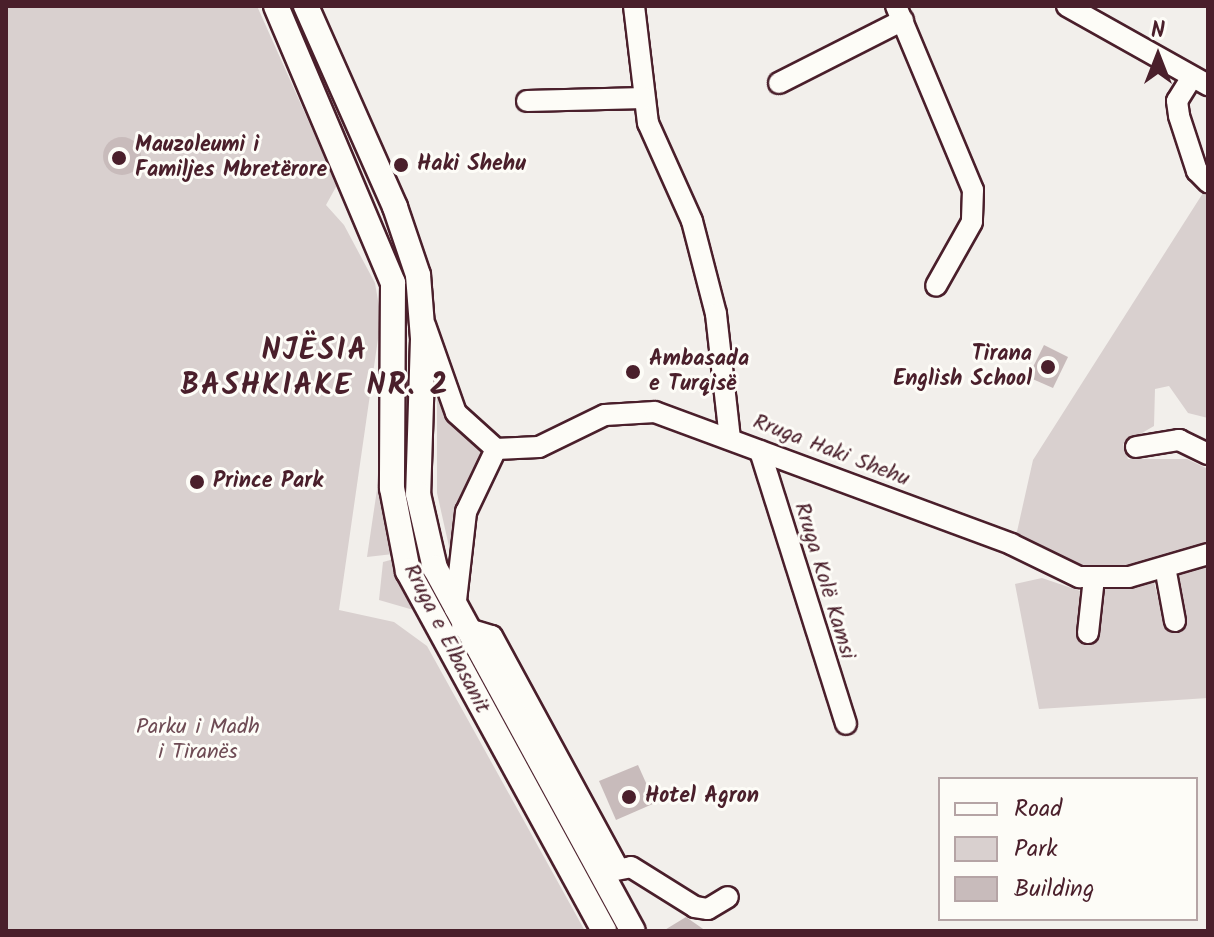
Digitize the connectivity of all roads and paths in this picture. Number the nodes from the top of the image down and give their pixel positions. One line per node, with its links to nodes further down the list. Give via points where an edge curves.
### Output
1 (276, 6): 27 (main road, Rruga e Elbasanit, via 393,283 392,488 408,571)
2 (306, 6): 12 (main road, Rruga e Elbasanit, via 408,242)
3 (634, 6): 8 (street)
4 (1067, 6): 6 (street)
5 (900, 13): 7 (street); 11 (street, via 973,190 972,222)
6 (1200, 81): 10 (street, via 1177,101 1197,171)
7 (779, 83)
8 (644, 98): 9 (street); 13 (street, via 704,269 725,365)
9 (527, 101)
10 (1208, 182)
11 (936, 286)
12 (422, 319): 15 (street, via 456,413); 21 (main road, Rruga e Elbasanit, via 418,494 426,539)
13 (730, 438): 15 (street, Rruga Haki Shehu, via 674,415 634,410 605,415 539,447); 16 (street, Rruga Haki Shehu)
14 (1136, 447): 17 (street, via 1179,440)
15 (496, 449): 21 (street, via 466,512)
16 (760, 451): 20 (street, Rruga Haki Shehu); 24 (street, Rruga Kolë Kamsi)
17 (1208, 454)
18 (1208, 554): 19 (street)
19 (1165, 567): 20 (street); 22 (street)
20 (1094, 578): 23 (street)
21 (458, 619): 25 (main road, Rruga e Elbasanit)
22 (1175, 621)
23 (1088, 633)
24 (846, 724)
25 (610, 870): 26 (street, via 643,873 695,907 708,909); 28 (main road, Rruga e Elbasanit)
26 (728, 897)
27 (604, 931)
28 (633, 931)

